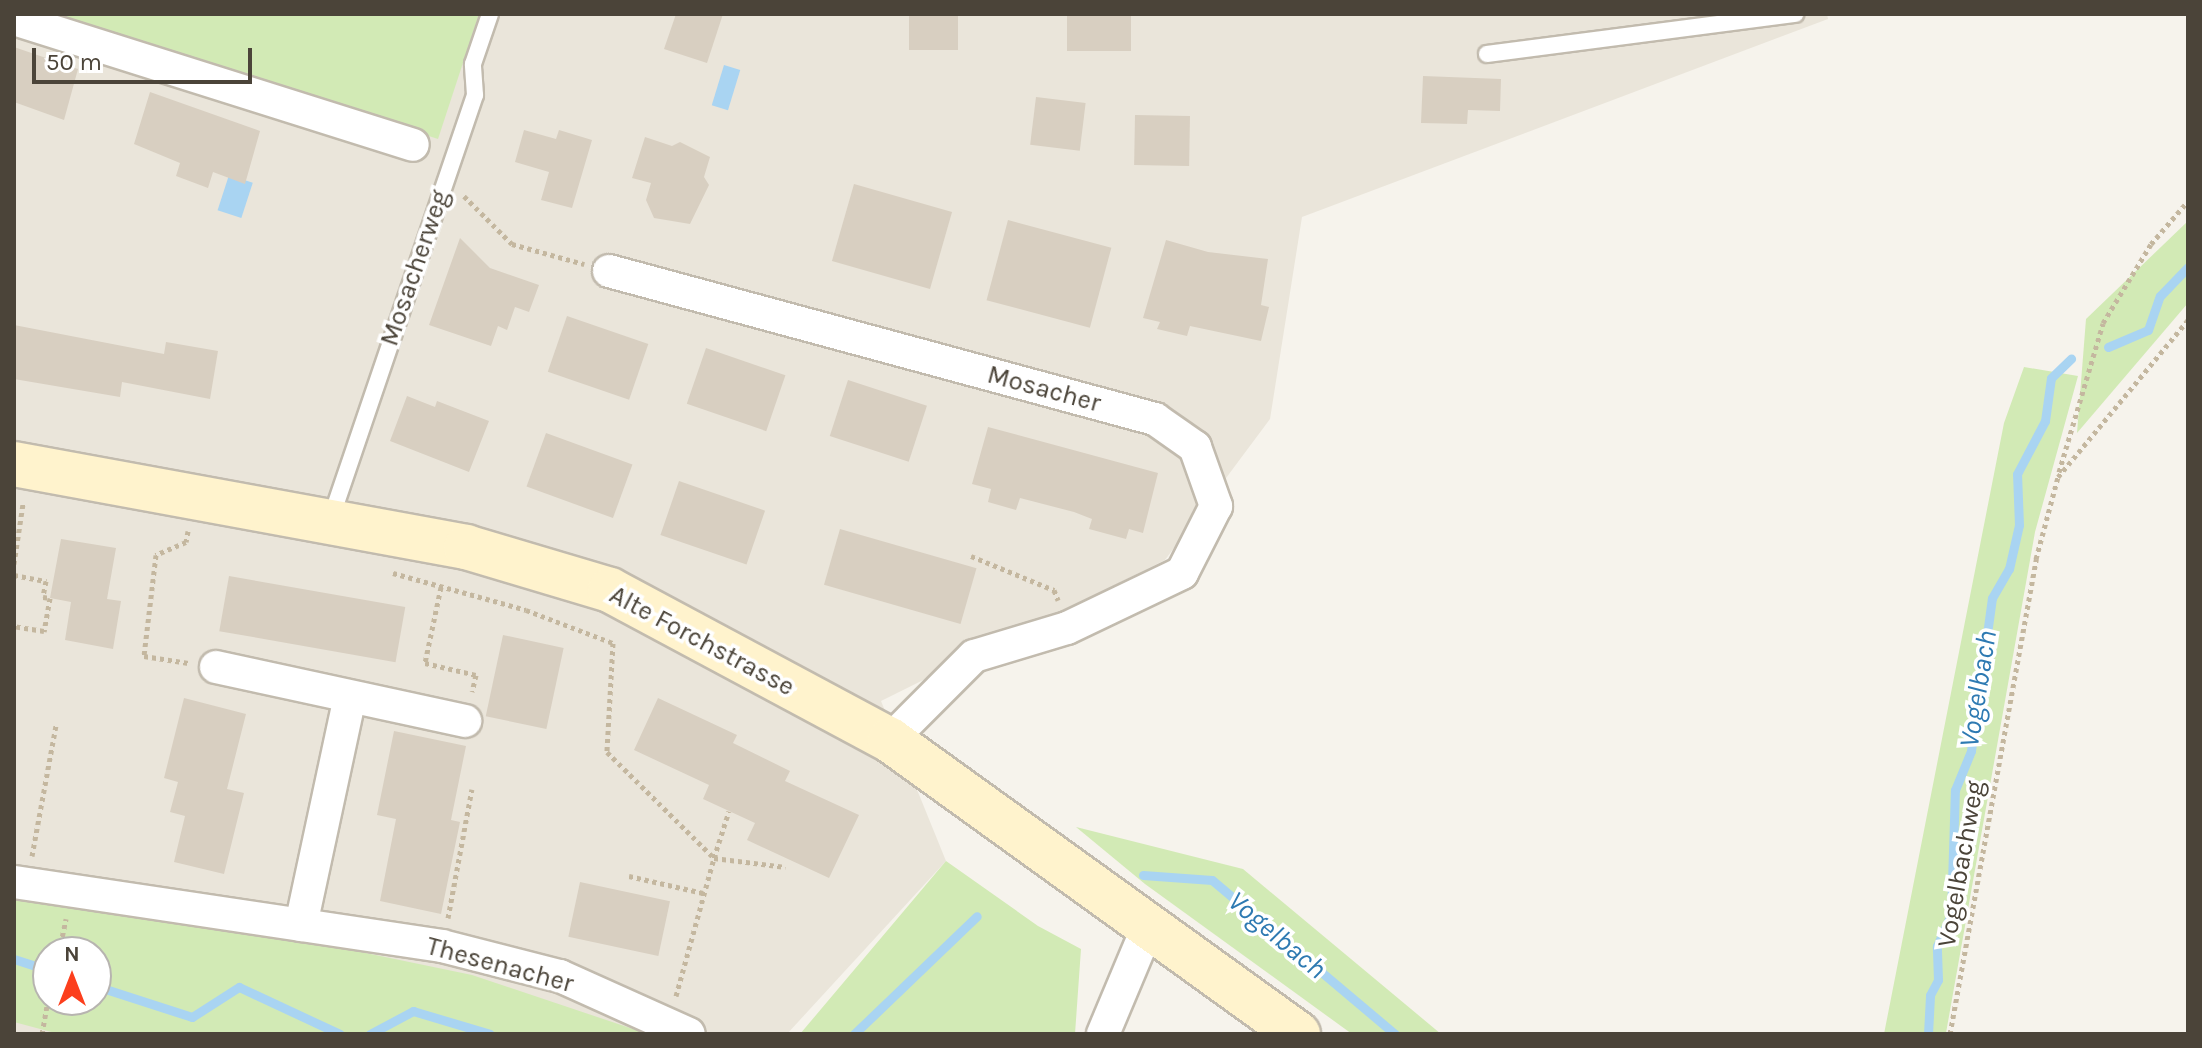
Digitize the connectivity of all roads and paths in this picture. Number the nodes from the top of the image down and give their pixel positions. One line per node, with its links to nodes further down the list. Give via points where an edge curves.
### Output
1 (490, 14): 6 (lane, Mosacherweg, via 473,64 475,95)
2 (1795, 14): 4 (lane)
3 (14, 19): 5 (street)
4 (1487, 54)
5 (413, 145)
6 (443, 183): 8 (path, via 456,188 512,244); 12 (lane, Mosacherweg)
7 (2188, 201): 10 (path, via 2124,285 2103,323)
8 (609, 271): 20 (street, Mosacher, via 1155,419 1195,447 1216,506 1182,573)
9 (2188, 320): 10 (path, Vogelbachweg)
10 (2058, 477): 40 (path, Vogelbachweg, via 2036,559)
11 (19, 484): 12 (street, Alte Forchstrasse); 15 (path)
12 (330, 522): 26 (street, Alte Forchstrasse, via 466,547 610,590)
13 (188, 530): 21 (path, via 186,542 156,555 144,656)
14 (971, 556): 20 (path, via 1054,590)
15 (14, 564)
16 (383, 571): 18 (path)
17 (14, 575): 19 (path, via 46,581 43,597 50,598 44,631)
18 (441, 587): 22 (path, via 425,663); 29 (path, via 526,610 613,643 607,752)
19 (14, 626)
20 (1067, 628): 26 (street, Mosacher, via 974,656)
21 (216, 667): 23 (street)
22 (476, 675)
23 (350, 697): 24 (street); 34 (street)
24 (465, 721)
25 (56, 725): 32 (path)
26 (890, 740): 35 (street, Alte Forchstrasse)
27 (472, 789): 36 (path)
28 (729, 811): 29 (path)
29 (714, 858): 30 (path); 33 (path)
30 (785, 867)
31 (629, 876): 33 (path)
32 (20, 883): 34 (street, Thesenacher)
33 (703, 893): 37 (path)
34 (301, 925): 36 (street, Thesenacher)
35 (1148, 927): 38 (street); 39 (street, Alte Forchstrasse)
36 (442, 946): 37 (street, Thesenacher, via 560,976)
37 (679, 1029)
38 (1103, 1034)
39 (1298, 1034)
40 (1950, 1034)

